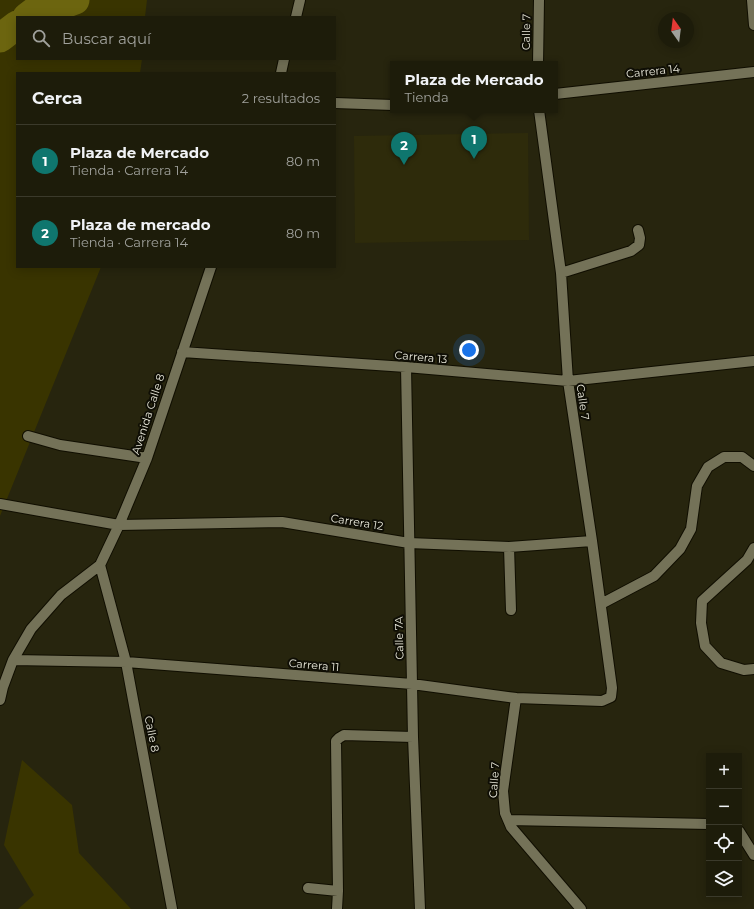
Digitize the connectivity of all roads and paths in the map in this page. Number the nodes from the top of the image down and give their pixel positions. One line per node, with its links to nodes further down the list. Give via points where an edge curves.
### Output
1 (300, 0): 4 (street)
2 (539, 0): 7 (street, Calle 7)
3 (752, 0): 5 (street)
4 (296, 16)
5 (754, 25)
6 (284, 60): 8 (street)
7 (538, 61)
8 (281, 72)
9 (754, 72): 10 (street, Carrera 14)
10 (558, 94)
11 (336, 103): 12 (street)
12 (390, 105)
13 (539, 113): 16 (street, Calle 7)
14 (638, 230): 16 (street, via 639,245 630,251)
15 (211, 268): 17 (street, Avenida Calle 8)
16 (561, 273): 20 (street, Calle 7)
17 (182, 352): 19 (street, Carrera 13); 22 (street, Avenida Calle 8)
18 (754, 361): 20 (street, Carrera 13)
19 (406, 367): 20 (street, Carrera 13); 27 (street, Calle 7A)
20 (568, 381): 26 (street, Calle 7)
21 (28, 436): 22 (street, via 60,445)
22 (146, 458): 25 (street, Avenida Calle 8)
23 (754, 466): 31 (street, via 742,457 724,457 708,468 697,486 691,529 680,549 654,576)
24 (0, 504): 25 (street, Carrera 12)
25 (119, 525): 27 (street, Carrera 12, via 282,522); 30 (street, Avenida Calle 8)
26 (592, 541): 28 (street, Carrera 12); 31 (street, Calle 7)
27 (410, 543): 28 (street, Carrera 12); 36 (street, Calle 7A)
28 (509, 547): 32 (street)
29 (754, 548): 35 (street, via 747,560 702,601 701,623 705,646 721,663 744,670)
30 (100, 565): 33 (street, via 61,595 32,629); 34 (street, Calle 8)
31 (601, 604): 37 (street, Calle 7, via 612,688)
32 (511, 610)
33 (13, 660): 34 (street, Carrera 11); 39 (street)
34 (126, 662): 36 (street, Carrera 11); 47 (street, Calle 8)
35 (754, 669)
36 (412, 684): 38 (street, Carrera 11); 40 (street, Calle 7A)
37 (610, 696): 38 (street, Carrera 11, via 602,701)
38 (516, 698): 41 (street, Calle 7, via 503,791)
39 (0, 700)
40 (413, 737): 46 (street, via 344,735 336,741); 49 (street, Calle 7A)
41 (508, 820): 42 (street); 50 (street, Calle 7, via 511,827)
42 (706, 824)
43 (742, 836): 44 (street)
44 (754, 854)
45 (308, 888): 46 (street)
46 (338, 891): 48 (street)
47 (172, 909)
48 (337, 909)
49 (420, 909)
50 (581, 909)

